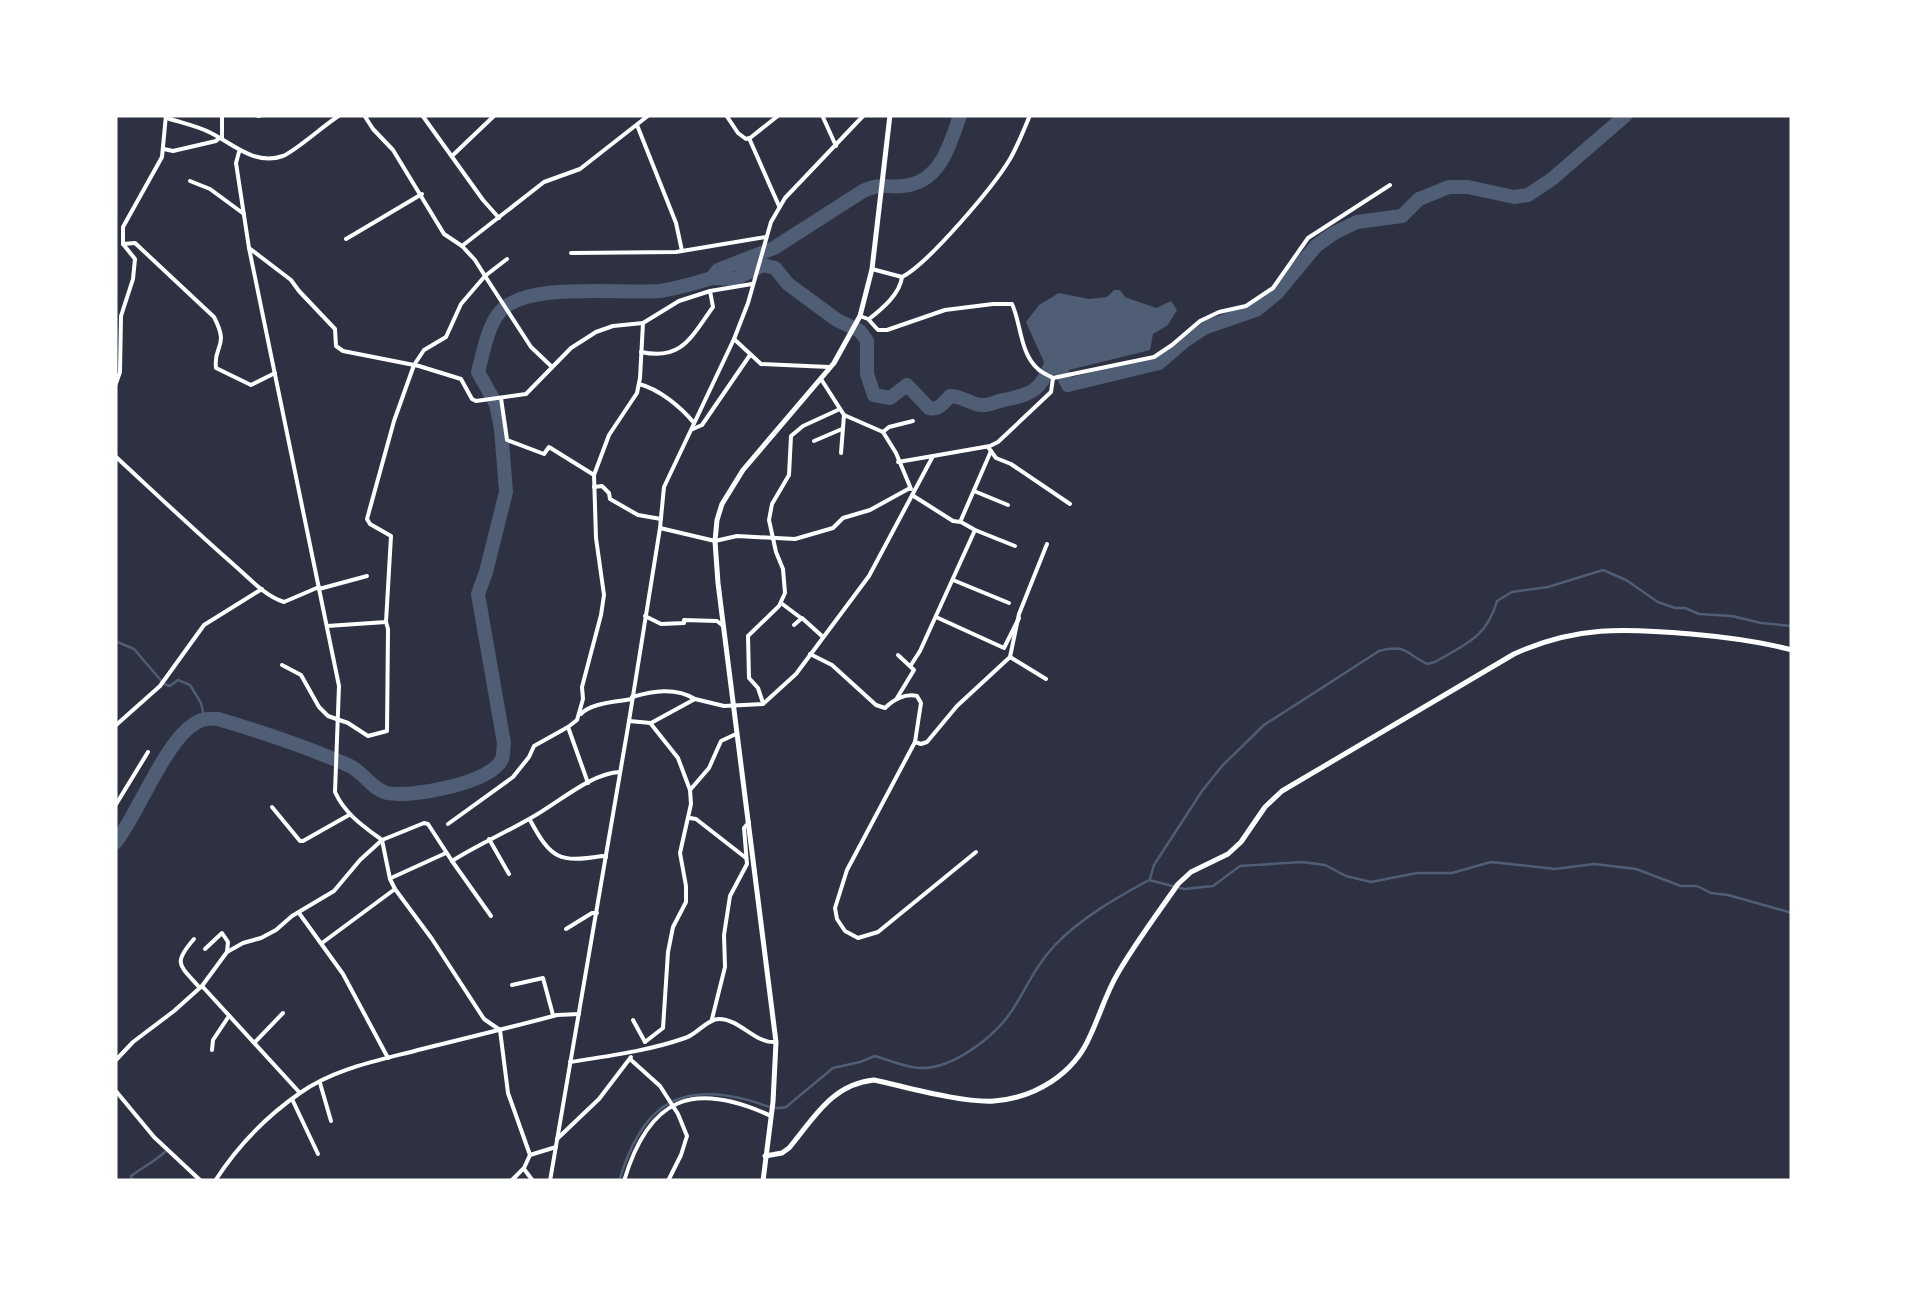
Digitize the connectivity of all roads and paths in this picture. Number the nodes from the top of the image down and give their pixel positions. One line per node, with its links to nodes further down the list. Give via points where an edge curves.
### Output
1 (222, 115): 15 (street)
2 (340, 115): 19 (street, via 281,156)
3 (364, 115): 23 (street)
4 (422, 115): 20 (street)
5 (495, 115): 20 (street)
6 (649, 115): 14 (street)
7 (726, 115): 16 (street)
8 (779, 115): 16 (street)
9 (822, 115): 17 (street)
10 (890, 115): 35 (main road)
11 (1030, 115): 37 (street, via 995,180 936,249)
12 (166, 116): 15 (street); 18 (street)
13 (862, 116): 17 (street)
14 (637, 125): 26 (street); 32 (street)
15 (220, 138): 18 (street); 19 (street)
16 (749, 138): 24 (street)
17 (836, 146): 24 (street)
18 (164, 150): 29 (street, via 123,227)
19 (239, 152): 25 (street)
20 (452, 156): 26 (street)
21 (190, 181): 25 (street)
22 (1390, 185): 50 (street, via 1308,238 1273,288 1246,306 1210,316 1154,357)
23 (422, 194): 28 (street); 30 (street, via 444,234)
24 (779, 206): 27 (street)
25 (244, 214): 31 (street)
26 (499, 218): 30 (street)
27 (766, 236): 32 (street); 38 (street)
28 (346, 239)
29 (124, 244): 49 (street, via 135,243 214,317 222,332 216,368 251,385); 53 (street, via 134,260 133,279 120,316)
30 (462, 246): 36 (street)
31 (249, 248): 46 (street, via 291,280 335,329 343,352); 49 (street)
32 (682, 251): 33 (street)
33 (571, 253)
34 (507, 259): 36 (street)
35 (872, 269): 37 (street); 40 (main road)
36 (485, 276): 46 (street, via 446,336); 47 (street, via 531,347)
37 (902, 276): 41 (street)
38 (752, 284): 39 (street); 43 (street)
39 (710, 292): 42 (street, via 679,301); 44 (street, via 712,307 686,343 659,356)
40 (860, 316): 41 (street); 48 (main road)
41 (868, 319): 50 (street, via 887,330 945,310 1012,304 1031,360)
42 (644, 323): 44 (street); 47 (street, via 596,332)
43 (734, 339): 45 (street); 57 (street)
44 (641, 352): 52 (street)
45 (750, 355): 48 (street, via 766,365); 59 (street, via 702,425)
46 (414, 365): 54 (street, via 462,379 476,401); 91 (street, via 368,519 390,536)
47 (553, 367): 54 (street, via 526,394)
48 (831, 368): 51 (main road)
49 (274, 373): 83 (street)
50 (1052, 378): 62 (street, via 1046,398)
51 (821, 379): 55 (street); 78 (main road, via 732,486)
52 (639, 384): 57 (street); 67 (street)
53 (115, 386)
54 (500, 398): 67 (street, via 507,440 544,454 548,447)
55 (842, 412): 58 (street); 60 (street); 77 (street, via 791,436 789,475 769,513)
56 (913, 420): 60 (street)
57 (694, 423): 59 (street)
58 (842, 428): 61 (street); 63 (street)
59 (691, 430): 73 (street, via 664,487)
60 (883, 432): 66 (street)
61 (814, 441)
62 (990, 449): 65 (street); 69 (street); 71 (street)
63 (842, 454)
64 (115, 456): 84 (street)
65 (933, 456): 66 (street); 70 (street)
66 (898, 462): 70 (street)
67 (594, 476): 68 (street)
68 (594, 487): 73 (street, via 602,486 610,499 638,515); 108 (street, via 604,595)
69 (974, 491): 72 (street); 74 (street)
70 (911, 492): 74 (street); 77 (street, via 824,532); 95 (street, via 869,576)
71 (1070, 504)
72 (1008, 506)
73 (661, 519): 75 (street)
74 (960, 522): 76 (street)
75 (660, 528): 78 (street); 87 (street)
76 (975, 530): 80 (street); 82 (street)
77 (774, 538): 78 (street); 86 (street, via 784,574)
78 (715, 541): 92 (main road)
79 (1046, 544): 90 (street)
80 (1015, 546)
81 (366, 576): 83 (street)
82 (952, 580): 85 (street); 88 (street)
83 (319, 588): 84 (street, via 284,602); 93 (street)
84 (263, 590): 112 (street, via 204,624 160,686)
85 (1009, 602)
86 (780, 603): 89 (street); 106 (street, via 748,636 748,674)
87 (645, 616): 92 (street, via 661,624); 103 (street)
88 (936, 617): 90 (street, via 1004,648); 101 (street)
89 (802, 618): 94 (street); 95 (street)
90 (1019, 618): 99 (street)
91 (386, 622): 93 (street); 109 (street, via 387,731 368,736)
92 (724, 625): 107 (main road)
93 (327, 626): 109 (street)
94 (794, 626)
95 (822, 638): 97 (street)
96 (1792, 648): 174 (main road, via 1634,629 1566,635 1514,654 1282,791 1242,842 1191,872 1117,974 1089,1040 1048,1084 978,1101 860,1081 836,1093 789,1148)
97 (810, 654): 104 (street, via 876,705 885,708); 106 (street)
98 (898, 655): 101 (street)
99 (1010, 657): 102 (street); 115 (street, via 927,742)
100 (282, 665): 109 (street, via 301,675 322,711)
101 (911, 665): 104 (street)
102 (1046, 680)
103 (632, 698): 105 (street, via 664,691); 108 (street, via 592,706); 110 (street)
104 (897, 699): 115 (street, via 910,694 921,703)
105 (695, 700): 107 (street); 111 (street)
106 (763, 704): 107 (street)
107 (733, 706): 114 (main road)
108 (579, 716): 113 (street)
109 (339, 719): 122 (street, via 336,792)
110 (629, 720): 111 (street); 117 (street)
111 (651, 722): 119 (street, via 678,758)
112 (115, 726)
113 (568, 727): 118 (street); 126 (street, via 532,748 513,777)
114 (737, 734): 119 (street, via 721,741); 125 (main road)
115 (915, 742): 129 (street, via 847,870 837,919 858,938 878,932)
116 (148, 752): 120 (street)
117 (620, 772): 118 (street); 131 (street)
118 (588, 783): 124 (street)
119 (690, 790): 123 (street)
120 (115, 806)
121 (272, 807): 122 (street, via 303,841)
122 (349, 815): 128 (street)
123 (690, 818): 132 (street); 156 (street, via 680,853 686,902 668,952 663,1028)
124 (530, 819): 127 (street); 131 (street, via 558,856)
125 (750, 822): 132 (street, via 744,828); 154 (main road)
126 (448, 824)
127 (489, 839): 133 (street); 134 (street)
128 (382, 840): 130 (street, via 424,823); 135 (street); 137 (street, via 334,890)
129 (976, 852)
130 (446, 853): 133 (street); 135 (street)
131 (606, 857): 138 (street)
132 (746, 858): 152 (street, via 730,896 725,967)
133 (452, 861): 139 (street)
134 (509, 874)
135 (390, 879): 136 (street)
136 (395, 889): 142 (street); 153 (street, via 484,1018)
137 (298, 912): 142 (street); 144 (street)
138 (597, 913): 140 (street); 148 (street)
139 (491, 916)
140 (566, 928)
141 (194, 939): 146 (street, via 180,962)
142 (322, 944): 159 (street)
143 (205, 949): 144 (street, via 222,933)
144 (227, 952): 146 (street)
145 (512, 985): 150 (street, via 544,978)
146 (200, 987): 149 (street); 161 (street)
147 (282, 1012): 155 (street)
148 (580, 1014): 150 (street); 162 (street)
149 (229, 1016): 155 (street); 157 (street)
150 (553, 1016): 153 (street)
151 (633, 1020): 156 (street)
152 (712, 1021): 154 (street); 156 (street, via 690,1037)
153 (500, 1030): 159 (street); 173 (street, via 508,1094)
154 (776, 1042): 168 (main road)
155 (253, 1043): 165 (street)
156 (646, 1046): 158 (street)
157 (212, 1050)
158 (635, 1052): 160 (street); 162 (street)
159 (388, 1058): 163 (street)
160 (630, 1059): 167 (street); 170 (street)
161 (115, 1062)
162 (570, 1062): 170 (street)
163 (319, 1082): 165 (street); 169 (street)
164 (115, 1090): 176 (street)
165 (300, 1093): 166 (street)
166 (292, 1100): 172 (street); 177 (street, via 256,1127)
167 (672, 1106): 168 (street, via 719,1099); 181 (street, via 640,1138); 182 (street, via 687,1140)
168 (772, 1115): 174 (main road)
169 (331, 1121)
170 (558, 1138): 171 (street)
171 (556, 1148): 173 (street); 180 (street)
172 (318, 1154)
173 (530, 1155): 175 (street)
174 (766, 1156): 183 (main road)
175 (524, 1168): 178 (street); 179 (street)
176 (201, 1181)
177 (215, 1181)
178 (511, 1181)
179 (532, 1181)
180 (550, 1181)
181 (624, 1181)
182 (668, 1181)
183 (763, 1181)

